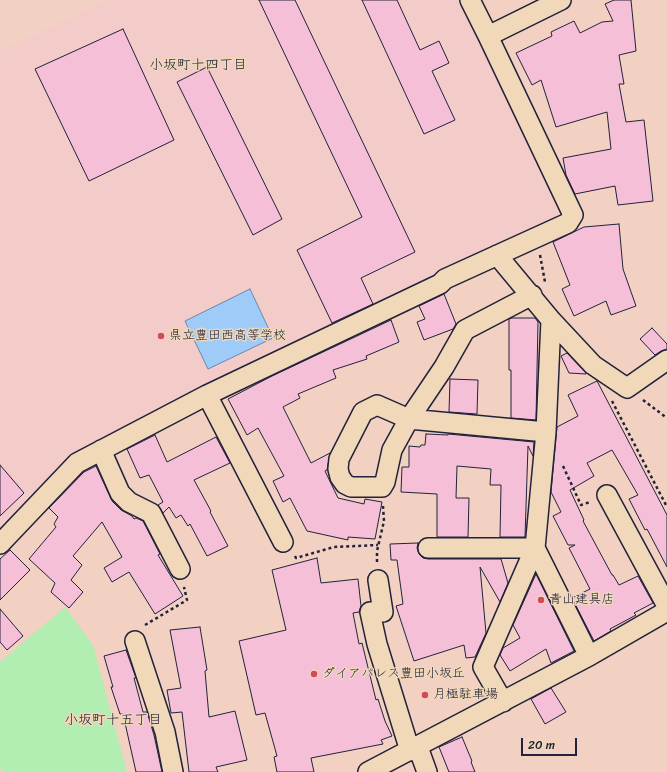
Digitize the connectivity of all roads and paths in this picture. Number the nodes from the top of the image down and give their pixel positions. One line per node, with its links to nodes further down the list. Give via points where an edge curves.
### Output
1 (470, 0): 3 (street)
2 (561, 0): 3 (street)
3 (488, 36): 4 (street, via 573,215 568,223)
4 (537, 236): 5 (street); 6 (path)
5 (498, 255): 6 (street); 10 (street)
6 (539, 292): 7 (street); 13 (street, via 465,330)
7 (551, 320): 9 (street, via 593,365); 14 (street)
8 (667, 360): 9 (street)
9 (627, 388): 12 (path)
10 (207, 395): 15 (street); 20 (street)
11 (612, 400): 19 (path)
12 (667, 418)
13 (409, 420): 14 (street); 17 (street, via 392,450); 17 (street, via 377,405 363,412 339,459 338,469 345,484 351,487)
14 (546, 432): 24 (street)
15 (101, 450): 21 (street, via 77,463); 25 (street, via 120,493 129,502 151,513)
16 (562, 465): 18 (path, via 581,506)
17 (382, 487): 22 (path, via 384,521)
18 (607, 495): 27 (street)
19 (667, 507)
20 (283, 542): 22 (path, via 296,558 334,547)
21 (0, 544)
22 (378, 545): 26 (path)
23 (428, 548): 24 (street)
24 (535, 548): 30 (street); 31 (street, via 483,666)
25 (180, 569): 29 (path, via 187,600 142,627)
26 (378, 580): 32 (street, via 383,612 370,612 377,644)
27 (667, 606)
28 (667, 612): 30 (street)
29 (135, 641): 33 (street, via 166,732)
30 (589, 656): 31 (street)
31 (503, 702): 32 (street)
32 (414, 749): 34 (street); 35 (street)
33 (173, 772)
34 (368, 772)
35 (427, 772)

